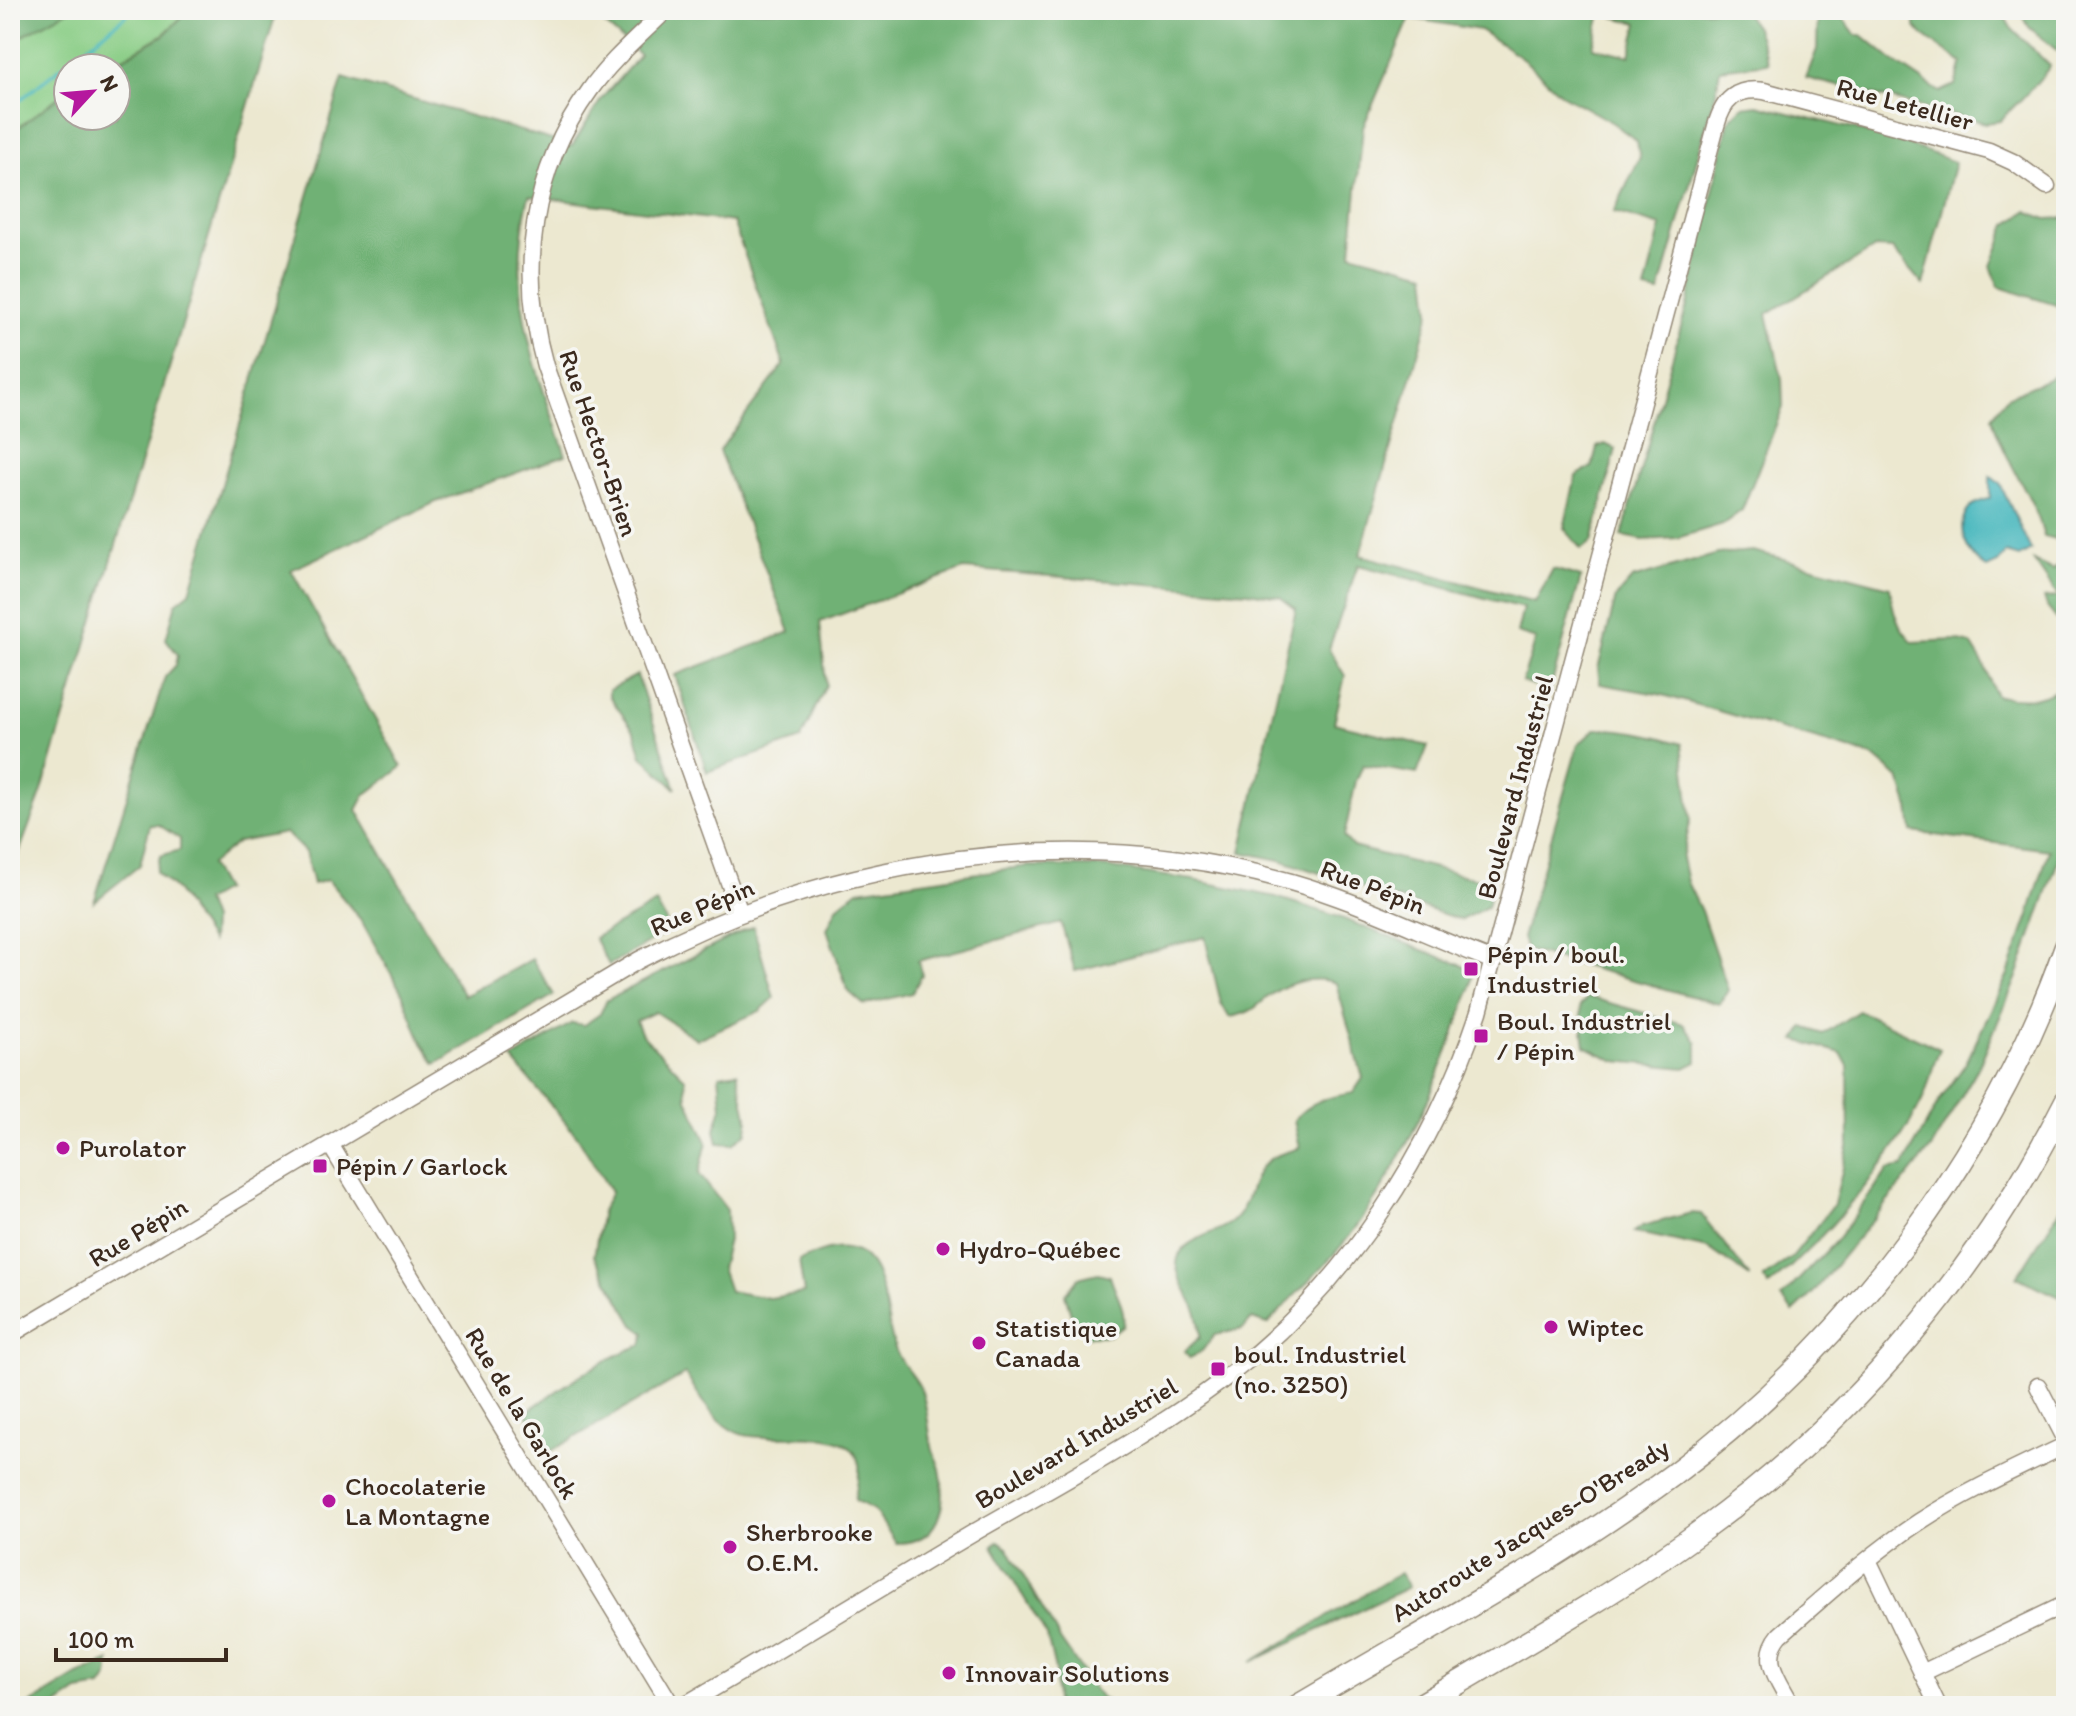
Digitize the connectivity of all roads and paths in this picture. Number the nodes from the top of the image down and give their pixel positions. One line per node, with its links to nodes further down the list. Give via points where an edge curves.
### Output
1 (666, 10): 4 (street, Rue Hector-Brien, via 606,70 567,127 538,205 531,290 545,366)
2 (1741, 92): 3 (street, Rue Letellier, via 1775,94 1982,149 2013,162); 6 (street, Boulevard Industriel, via 1724,103 1716,126)
3 (2047, 186)
4 (740, 913): 6 (street, Rue Pépin, via 835,883 931,863 1052,852 1131,855 1225,868 1321,891); 8 (street, Rue Pépin, via 618,972)
5 (2066, 946): 17 (highway, Autoroute Jacques-O'Bready, via 2020,1054 1951,1177 1867,1291 1792,1373 1635,1502)
6 (1494, 961): 16 (street, Boulevard Industriel, via 1460,1063 1417,1154 1353,1249 1268,1341 1162,1421)
7 (2065, 1103): 18 (highway, via 2016,1189 1950,1285 1818,1434 1674,1550)
8 (331, 1146): 9 (street, Rue Pépin); 15 (street, Rue de la Garlock)
9 (10, 1335)
10 (2038, 1386): 11 (street)
11 (2066, 1443): 12 (street, via 1946,1505)
12 (1868, 1560): 14 (street); 19 (street, via 1774,1642 1772,1664)
13 (2066, 1604): 14 (street)
14 (1922, 1673): 20 (street)
15 (672, 1706)
16 (683, 1706)
17 (1298, 1706)
18 (1419, 1706)
19 (1792, 1706)
20 (1938, 1706)

